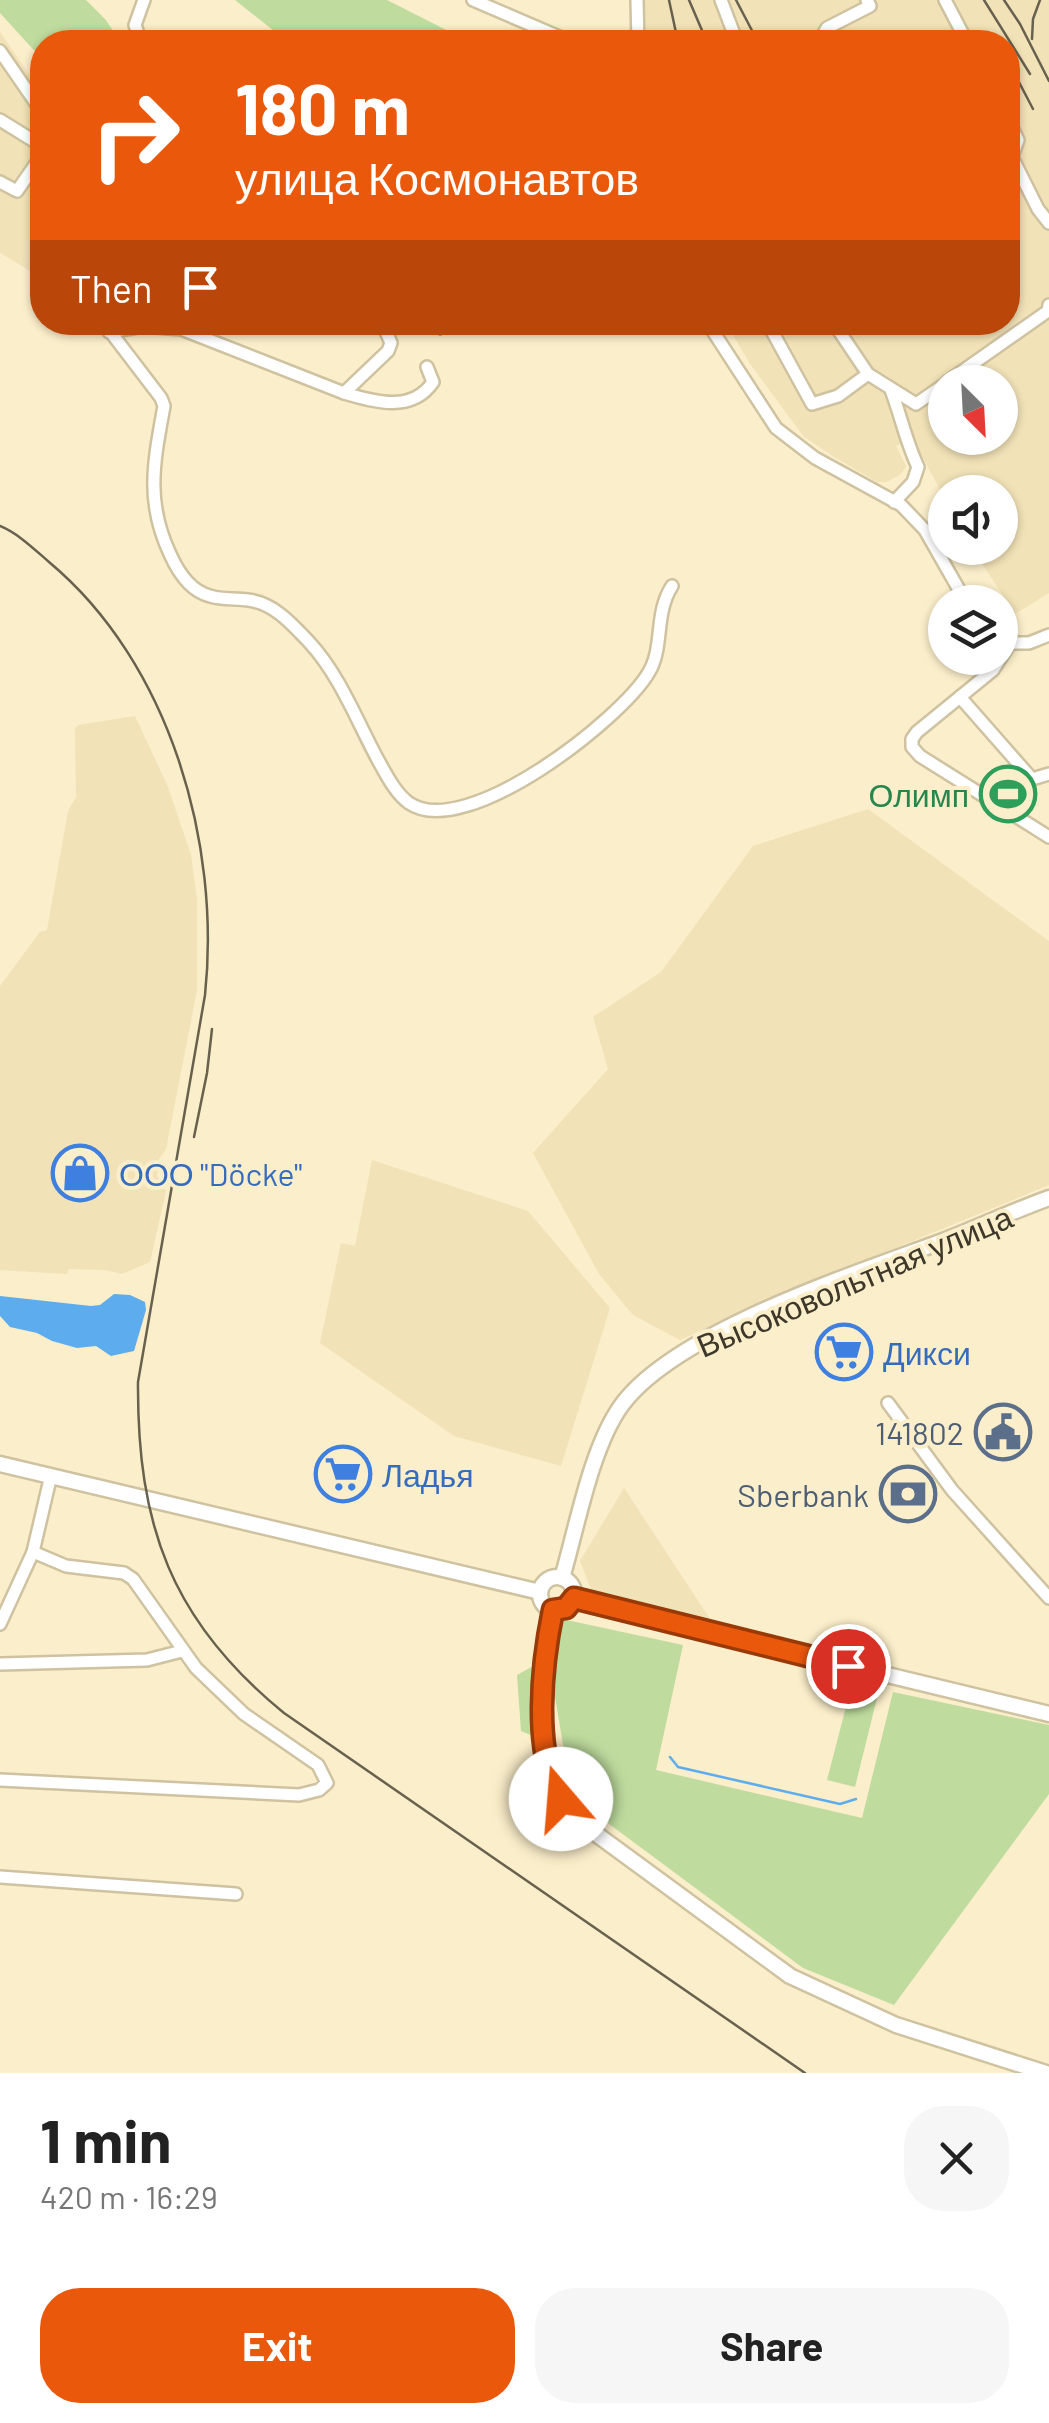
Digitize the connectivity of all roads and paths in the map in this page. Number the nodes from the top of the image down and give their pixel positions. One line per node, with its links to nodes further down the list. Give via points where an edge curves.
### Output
1 (144, 0): 7 (street)
2 (473, 0): 8 (street)
3 (637, 0): 9 (street)
4 (721, 0): 10 (street)
5 (867, 0): 11 (street, via 870,6)
6 (945, 0): 12 (street)
7 (138, 30)
8 (543, 30)
9 (638, 30)
10 (733, 30)
11 (826, 30)
12 (961, 30)
13 (0, 51): 14 (street)
14 (30, 95)
15 (0, 120): 16 (street)
16 (30, 139)
17 (30, 172): 19 (street, via 16,191)
18 (1020, 173): 20 (street)
19 (0, 182)
20 (1049, 223)
21 (1049, 306): 22 (street)
22 (1020, 332)
23 (112, 335): 38 (street, via 164,406 153,467 154,510 177,570 208,596 252,600 290,623 318,652 388,778 419,808 448,809 503,793 600,726 652,666 663,600)
24 (196, 335): 34 (street)
25 (388, 335): 34 (street, via 388,351)
26 (715, 335): 36 (street, via 776,428)
27 (774, 335): 32 (street, via 812,404 838,396)
28 (841, 335): 32 (street)
29 (1017, 335): 30 (street)
30 (973, 365)
31 (427, 367): 34 (street, via 433,382 408,401 374,402)
32 (868, 374): 33 (street)
33 (890, 388): 35 (street, via 916,404); 36 (street, via 918,467 914,482)
34 (344, 393)
35 (928, 396)
36 (894, 502): 37 (street, via 924,530)
37 (956, 585)
38 (672, 586)
39 (1049, 635): 40 (street)
40 (1018, 644)
41 (987, 675): 42 (street)
42 (960, 697): 43 (street, via 1032,779); 44 (street, via 917,732 914,752)
43 (1049, 774)
44 (1049, 838)
45 (1049, 1198): 50 (main road, Высоковольтная улица, via 766,1312 656,1369 621,1406 599,1448)
46 (888, 1403): 53 (street, via 952,1490)
47 (0, 1464): 48 (main road)
48 (51, 1475): 49 (street); 51 (main road)
49 (33, 1552): 55 (street); 56 (street, via 133,1579)
50 (562, 1578): 51 (main road, via 548,1580); 52 (main road)
51 (540, 1592): 54 (main road)
52 (574, 1598): 54 (main road); 58 (main road, via 1029,1702)
53 (1049, 1598)
54 (553, 1610): 62 (main road, via 542,1686 546,1751 550,1782 572,1817 790,1976 896,2025)
55 (0, 1624)
56 (182, 1651): 57 (street, via 147,1660); 59 (street, via 244,1714 318,1765 324,1788 310,1794)
57 (0, 1664)
58 (1049, 1714)
59 (0, 1780)
60 (0, 1877): 61 (street)
61 (236, 1894)
62 (1046, 2073)

